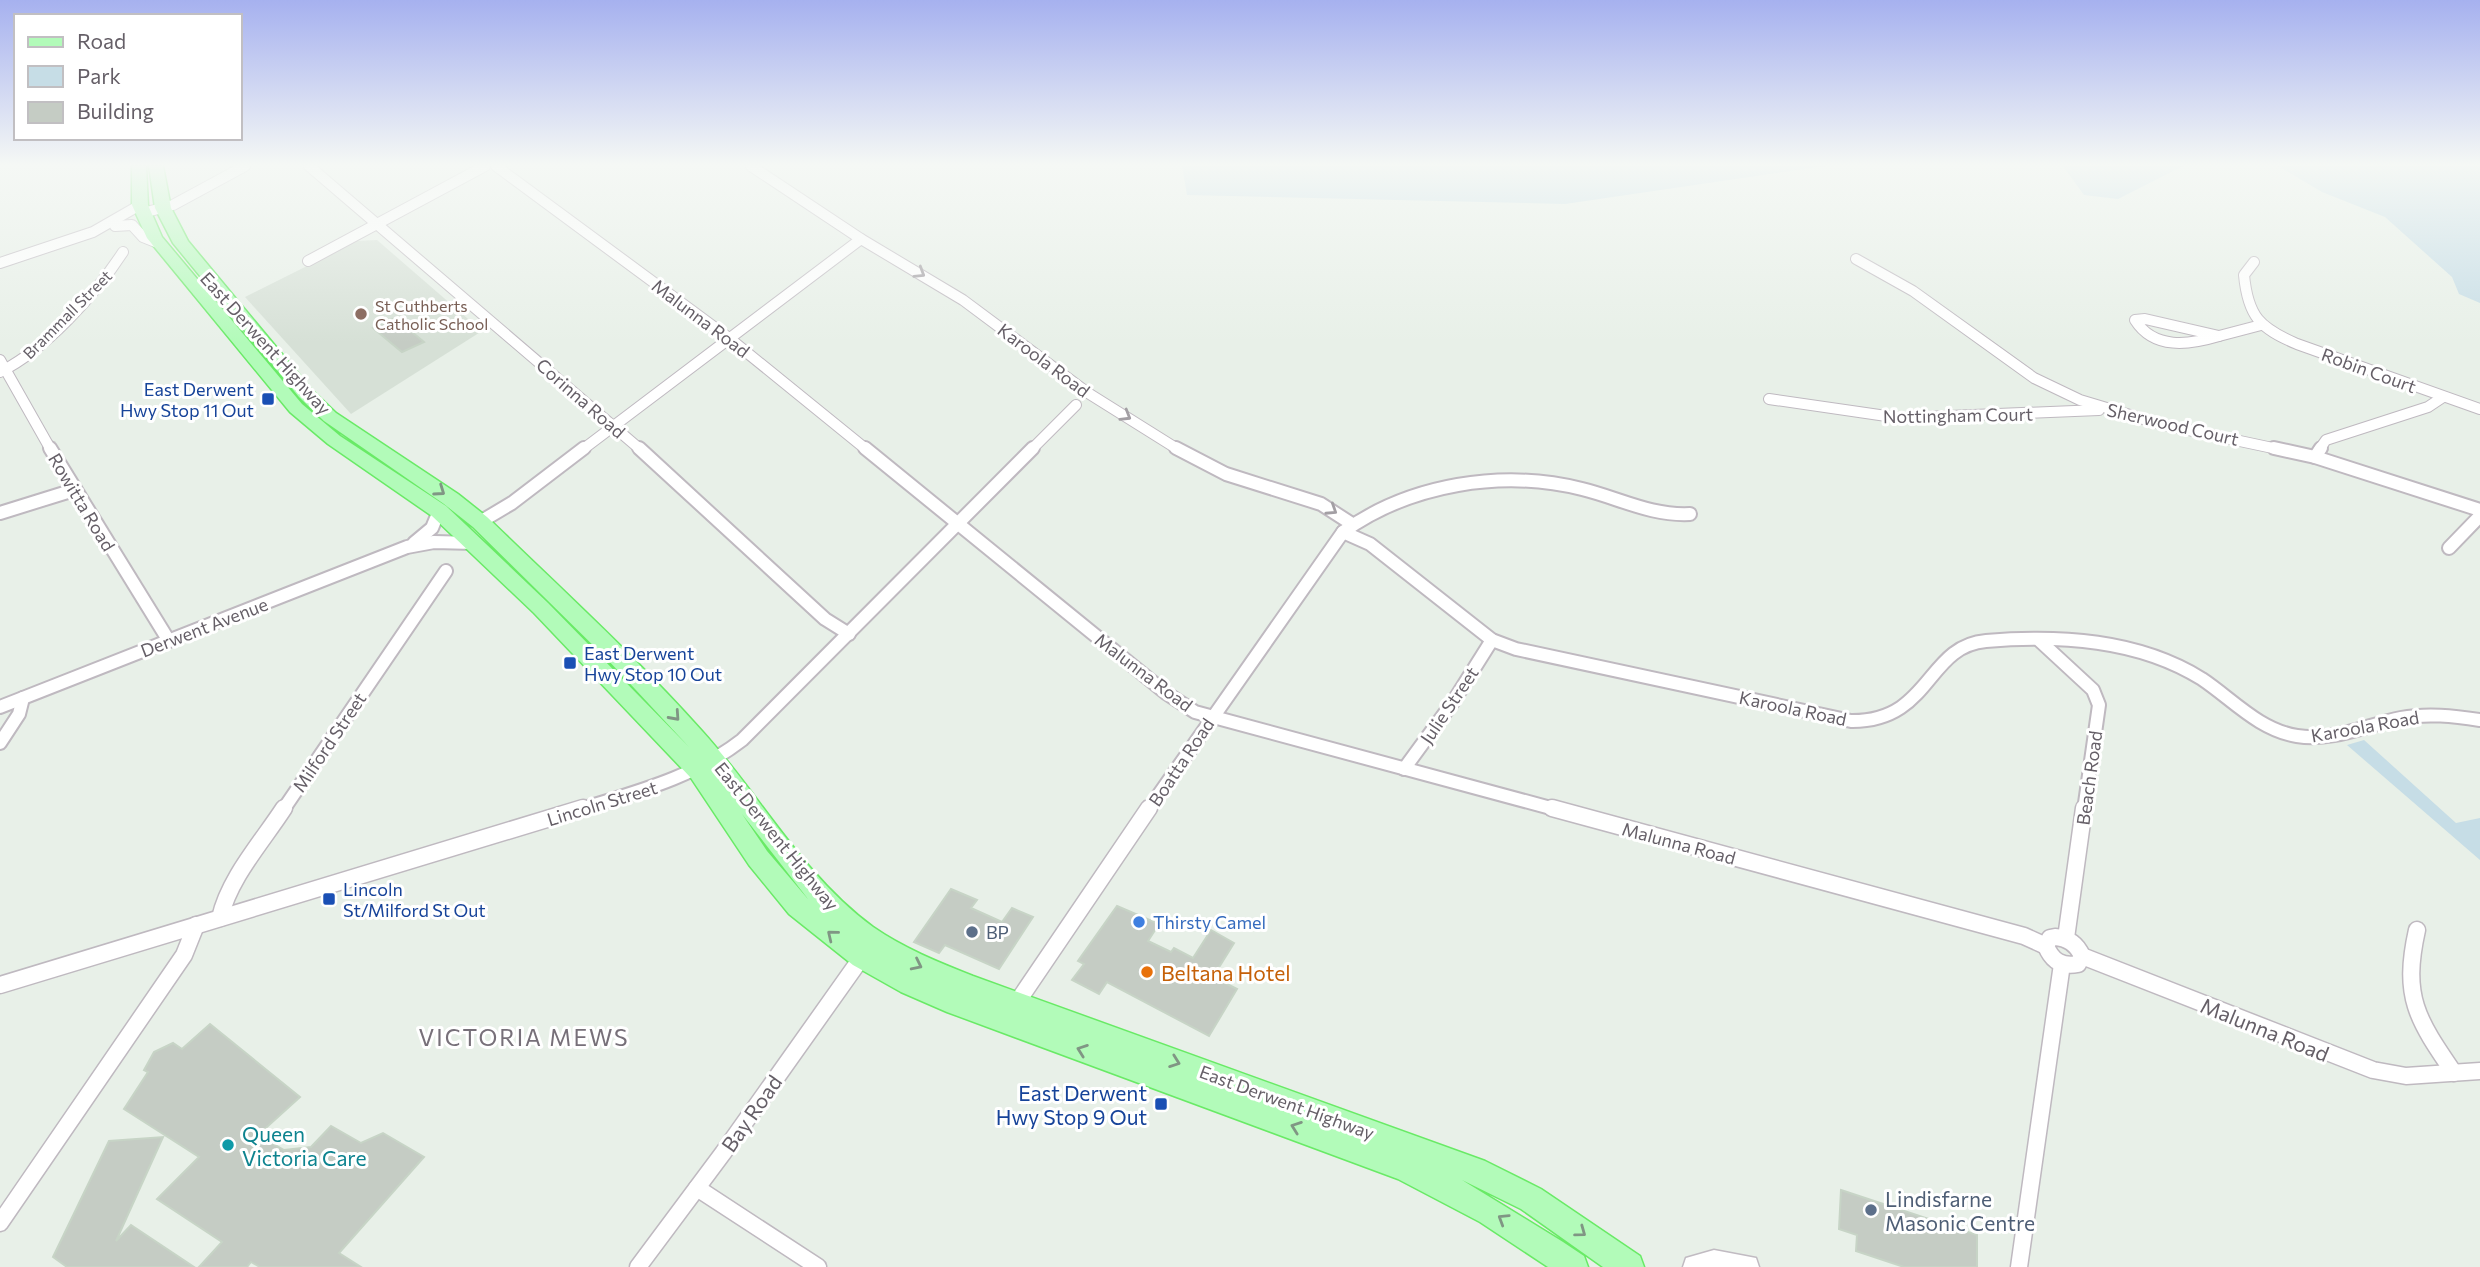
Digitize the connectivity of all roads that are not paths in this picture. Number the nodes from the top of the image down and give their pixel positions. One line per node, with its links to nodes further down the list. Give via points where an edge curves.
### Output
1 (106, 225): 10 (street)
2 (118, 225): 10 (street)
3 (132, 225): 12 (street)
4 (155, 225): 12 (main road, East Derwent Highway)
5 (167, 225): 37 (main road, East Derwent Highway, one-way to 37, via 313,402 441,492)
6 (372, 225): 15 (street)
7 (379, 225): 27 (street, Corinna Road)
8 (576, 225): 20 (street, Malunna Road)
9 (840, 225): 11 (street, Karoola Road)
10 (91, 232): 17 (street)
11 (861, 239): 20 (street); 36 (street, Karoola Road, one-way to 36, via 963,300 1088,393 1193,459 1321,503)
12 (158, 243): 31 (main road, East Derwent Highway, via 296,408 334,440)
13 (123, 252): 21 (street, Brammall Street, via 98,288 29,354)
14 (1856, 260): 25 (street, Sherwood Court, via 1924,299 2034,378)
15 (307, 261)
16 (2254, 262): 18 (street, via 2244,275 2245,298)
17 (0, 263)
18 (2261, 325): 19 (street); 22 (street, Robin Court, via 2297,344)
19 (2220, 335): 19 (street, via 2197,343 2171,343 2150,336 2135,320)
20 (729, 338): 27 (street); 35 (street, Malunna Road)
21 (2, 368): 29 (street, Rowitta Road)
22 (2443, 397): 26 (street, Robin Court); 28 (street, via 2428,408 2326,440)
23 (1769, 399): 25 (street, Nottingham Court, via 1900,418)
24 (1076, 405): 35 (street, Lincoln Street)
25 (2106, 409): 28 (street, Sherwood Court)
26 (2480, 409)
27 (613, 424): 37 (street); 41 (street, Corinna Road, via 825,619)
28 (2315, 457): 30 (street, Sherwood Court)
29 (74, 490): 32 (street); 43 (street, Rowitta Road)
30 (2480, 510)
31 (439, 511): 37 (main road, East Derwent Highway); 38 (street, Derwent Avenue, via 428,533)
32 (0, 513)
33 (1690, 514): 36 (street, via 1655,514 1569,486 1523,482 1438,489 1391,503)
34 (2480, 516): 39 (street)
35 (958, 524): 41 (street, Lincoln Street); 47 (street, Malunna Road, via 1166,694)
36 (1347, 528): 42 (street, Karoola Road); 47 (street, Boatta Road)
37 (477, 533): 38 (street, Derwent Avenue); 50 (main road, East Derwent Highway, via 643,716)
38 (407, 547): 43 (street, Derwent Avenue)
39 (2449, 548)
40 (446, 570): 52 (street, Milford Street, via 235,881)
41 (849, 634): 50 (street, Lincoln Street, via 742,740)
42 (1492, 640): 44 (street, Karoola Road, via 1516,649 1864,722 1888,715 1922,691 1954,649 1982,641); 51 (street, Julie Street)
43 (169, 641): 45 (street, Derwent Avenue)
44 (2040, 641): 48 (street, Karoola Road, via 2092,642 2160,656 2202,679 2265,724 2296,736 2329,735 2421,715); 55 (street, Beach Road, via 2092,690 2099,705)
45 (23, 698): 46 (street, Derwent Avenue); 49 (street, via 19,714)
46 (0, 707)
47 (1211, 718): 51 (street, Malunna Road); 61 (street, Boatta Road)
48 (2480, 720)
49 (0, 743)
50 (707, 766): 52 (street, Lincoln Street, via 664,784); 58 (main road, East Derwent Highway, one-way to 50, via 799,906 758,858); 61 (main road, East Derwent Highway, one-way to 61, via 827,902 862,933 920,967)
51 (1404, 769): 56 (street, Malunna Road, via 2024,936)
52 (220, 918): 53 (street, Lincoln Street)
53 (196, 925): 60 (street, Lincoln Street); 65 (street, via 184,955)
54 (2417, 930): 63 (street, via 2409,958 2411,998 2417,1018)
55 (2066, 938): 56 (street, via 2050,938); 57 (street)
56 (2046, 946): 59 (street)
57 (2081, 956): 59 (street, via 2078,964); 63 (street, Malunna Road, via 2364,1067 2406,1076)
58 (862, 957): 64 (street, Bay Road); 68 (main road, East Derwent Highway, one-way to 58, via 1498,1215 1403,1167 956,1003)
59 (2062, 964): 72 (street)
60 (0, 985)
61 (1016, 1004): 69 (main road, East Derwent Highway, one-way to 69, via 1475,1171 1531,1199)
62 (2480, 1071): 63 (street, Malunna Road)
63 (2454, 1073)
64 (697, 1188): 66 (street, Bay Road); 67 (street)
65 (0, 1223)
66 (638, 1267)
67 (818, 1267)
68 (1573, 1267)
69 (1629, 1267)
70 (1695, 1267): 71 (main road, via 1714,1262)
71 (1747, 1267)
72 (2019, 1267)

